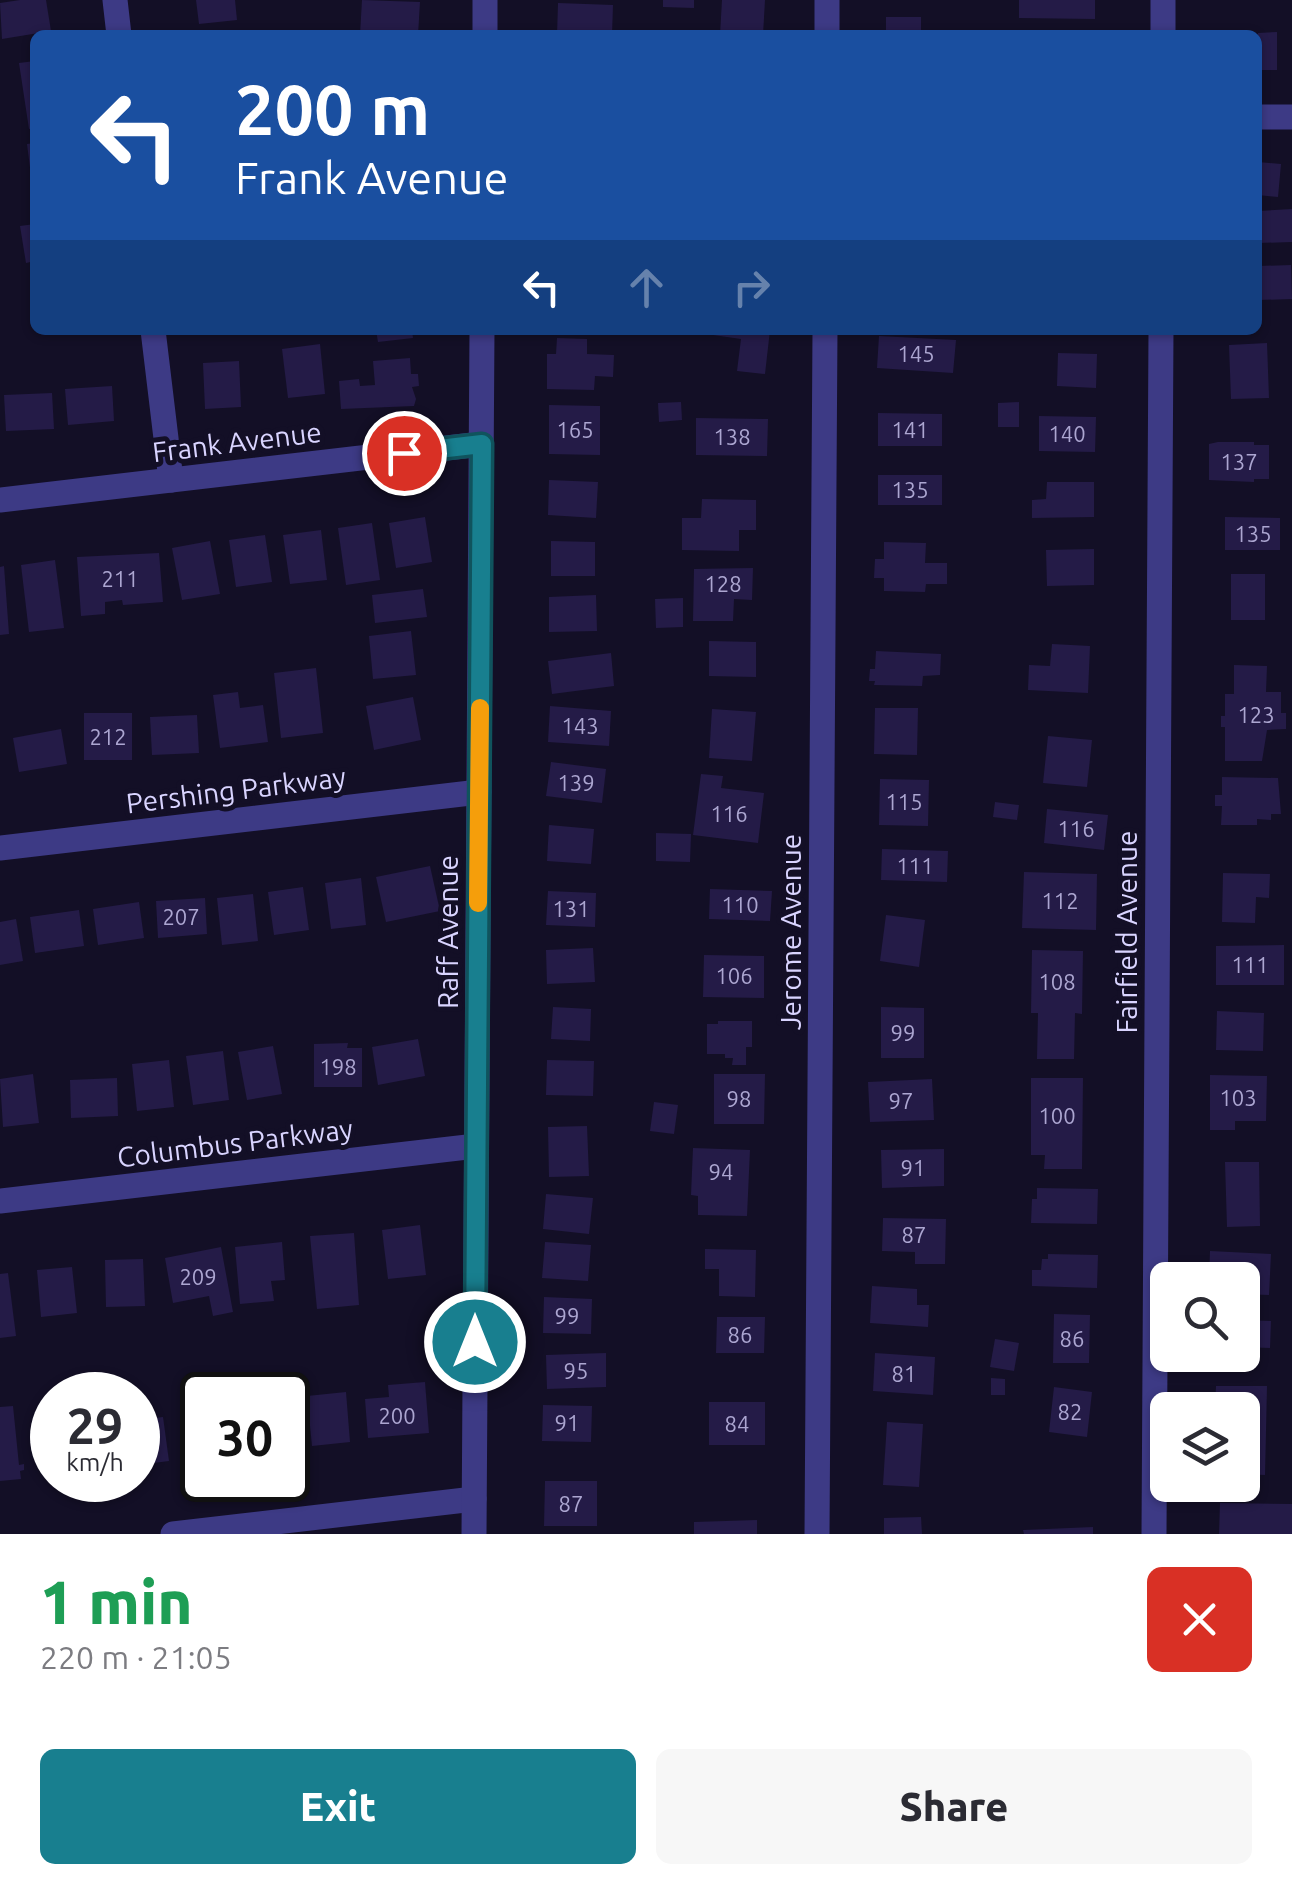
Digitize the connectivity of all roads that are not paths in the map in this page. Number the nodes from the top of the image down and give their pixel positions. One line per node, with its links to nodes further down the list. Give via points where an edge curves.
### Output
1 (115, 0): 5 (street)
2 (485, 0): 6 (street)
3 (827, 0): 7 (street)
4 (1163, 0): 8 (street)
5 (118, 30)
6 (485, 30)
7 (827, 30)
8 (1163, 30)
9 (1262, 117): 10 (street)
10 (1292, 117)
11 (154, 335): 16 (street)
12 (482, 335): 15 (street, Raff Avenue)
13 (825, 335): 25 (street, Jerome Avenue)
14 (1161, 335): 26 (street, Fairfield Avenue)
15 (482, 444): 16 (street, Frank Avenue); 18 (street, Raff Avenue)
16 (170, 480): 17 (street, Frank Avenue)
17 (0, 500)
18 (479, 792): 19 (street, Pershing Parkway); 20 (street, Raff Avenue)
19 (0, 848)
20 (476, 1146): 21 (street, Columbus Parkway); 22 (street, Raff Avenue)
21 (0, 1201)
22 (474, 1499): 23 (street); 24 (street, Raff Avenue)
23 (173, 1534)
24 (474, 1534)
25 (817, 1534)
26 (1154, 1534)

